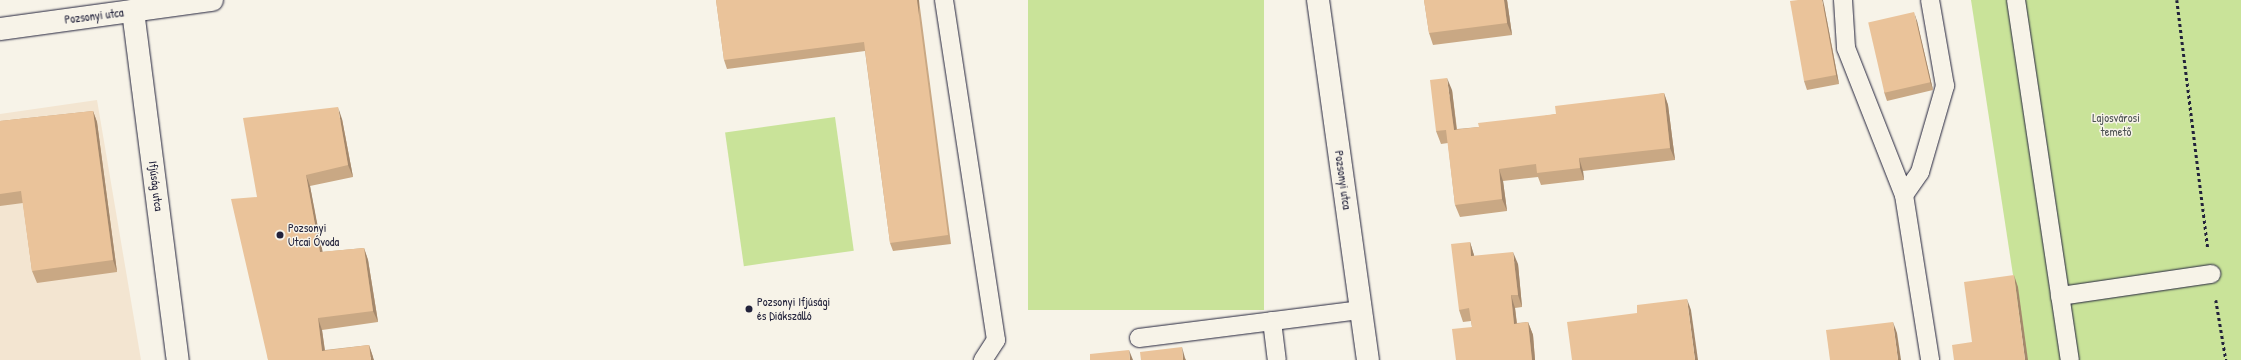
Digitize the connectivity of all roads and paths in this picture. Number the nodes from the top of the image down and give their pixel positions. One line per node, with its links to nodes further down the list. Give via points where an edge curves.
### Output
1 (212, 0): 8 (street, Pozsonyi utca)
2 (944, 0): 17 (lane, via 996,340)
3 (1318, 0): 13 (street, Pozsonyi utca)
4 (1843, 0): 10 (lane, via 1846,48)
5 (1930, 0): 10 (lane, via 1945,86 1920,172)
6 (2016, 0): 12 (lane)
7 (2178, 0): 11 (path)
8 (133, 11): 9 (street, Pozsonyi utca); 16 (street, Ifjúság utca)
9 (0, 29)
10 (1904, 195): 20 (lane)
11 (2212, 274): 12 (lane); 22 (path)
12 (2060, 296): 21 (lane)
13 (1361, 310): 14 (lane); 19 (street, Pozsonyi utca)
14 (1272, 321): 15 (lane); 18 (lane)
15 (1139, 338)
16 (178, 360)
17 (983, 360)
18 (1277, 360)
19 (1368, 360)
20 (1930, 360)
21 (2070, 360)
22 (2226, 360)

